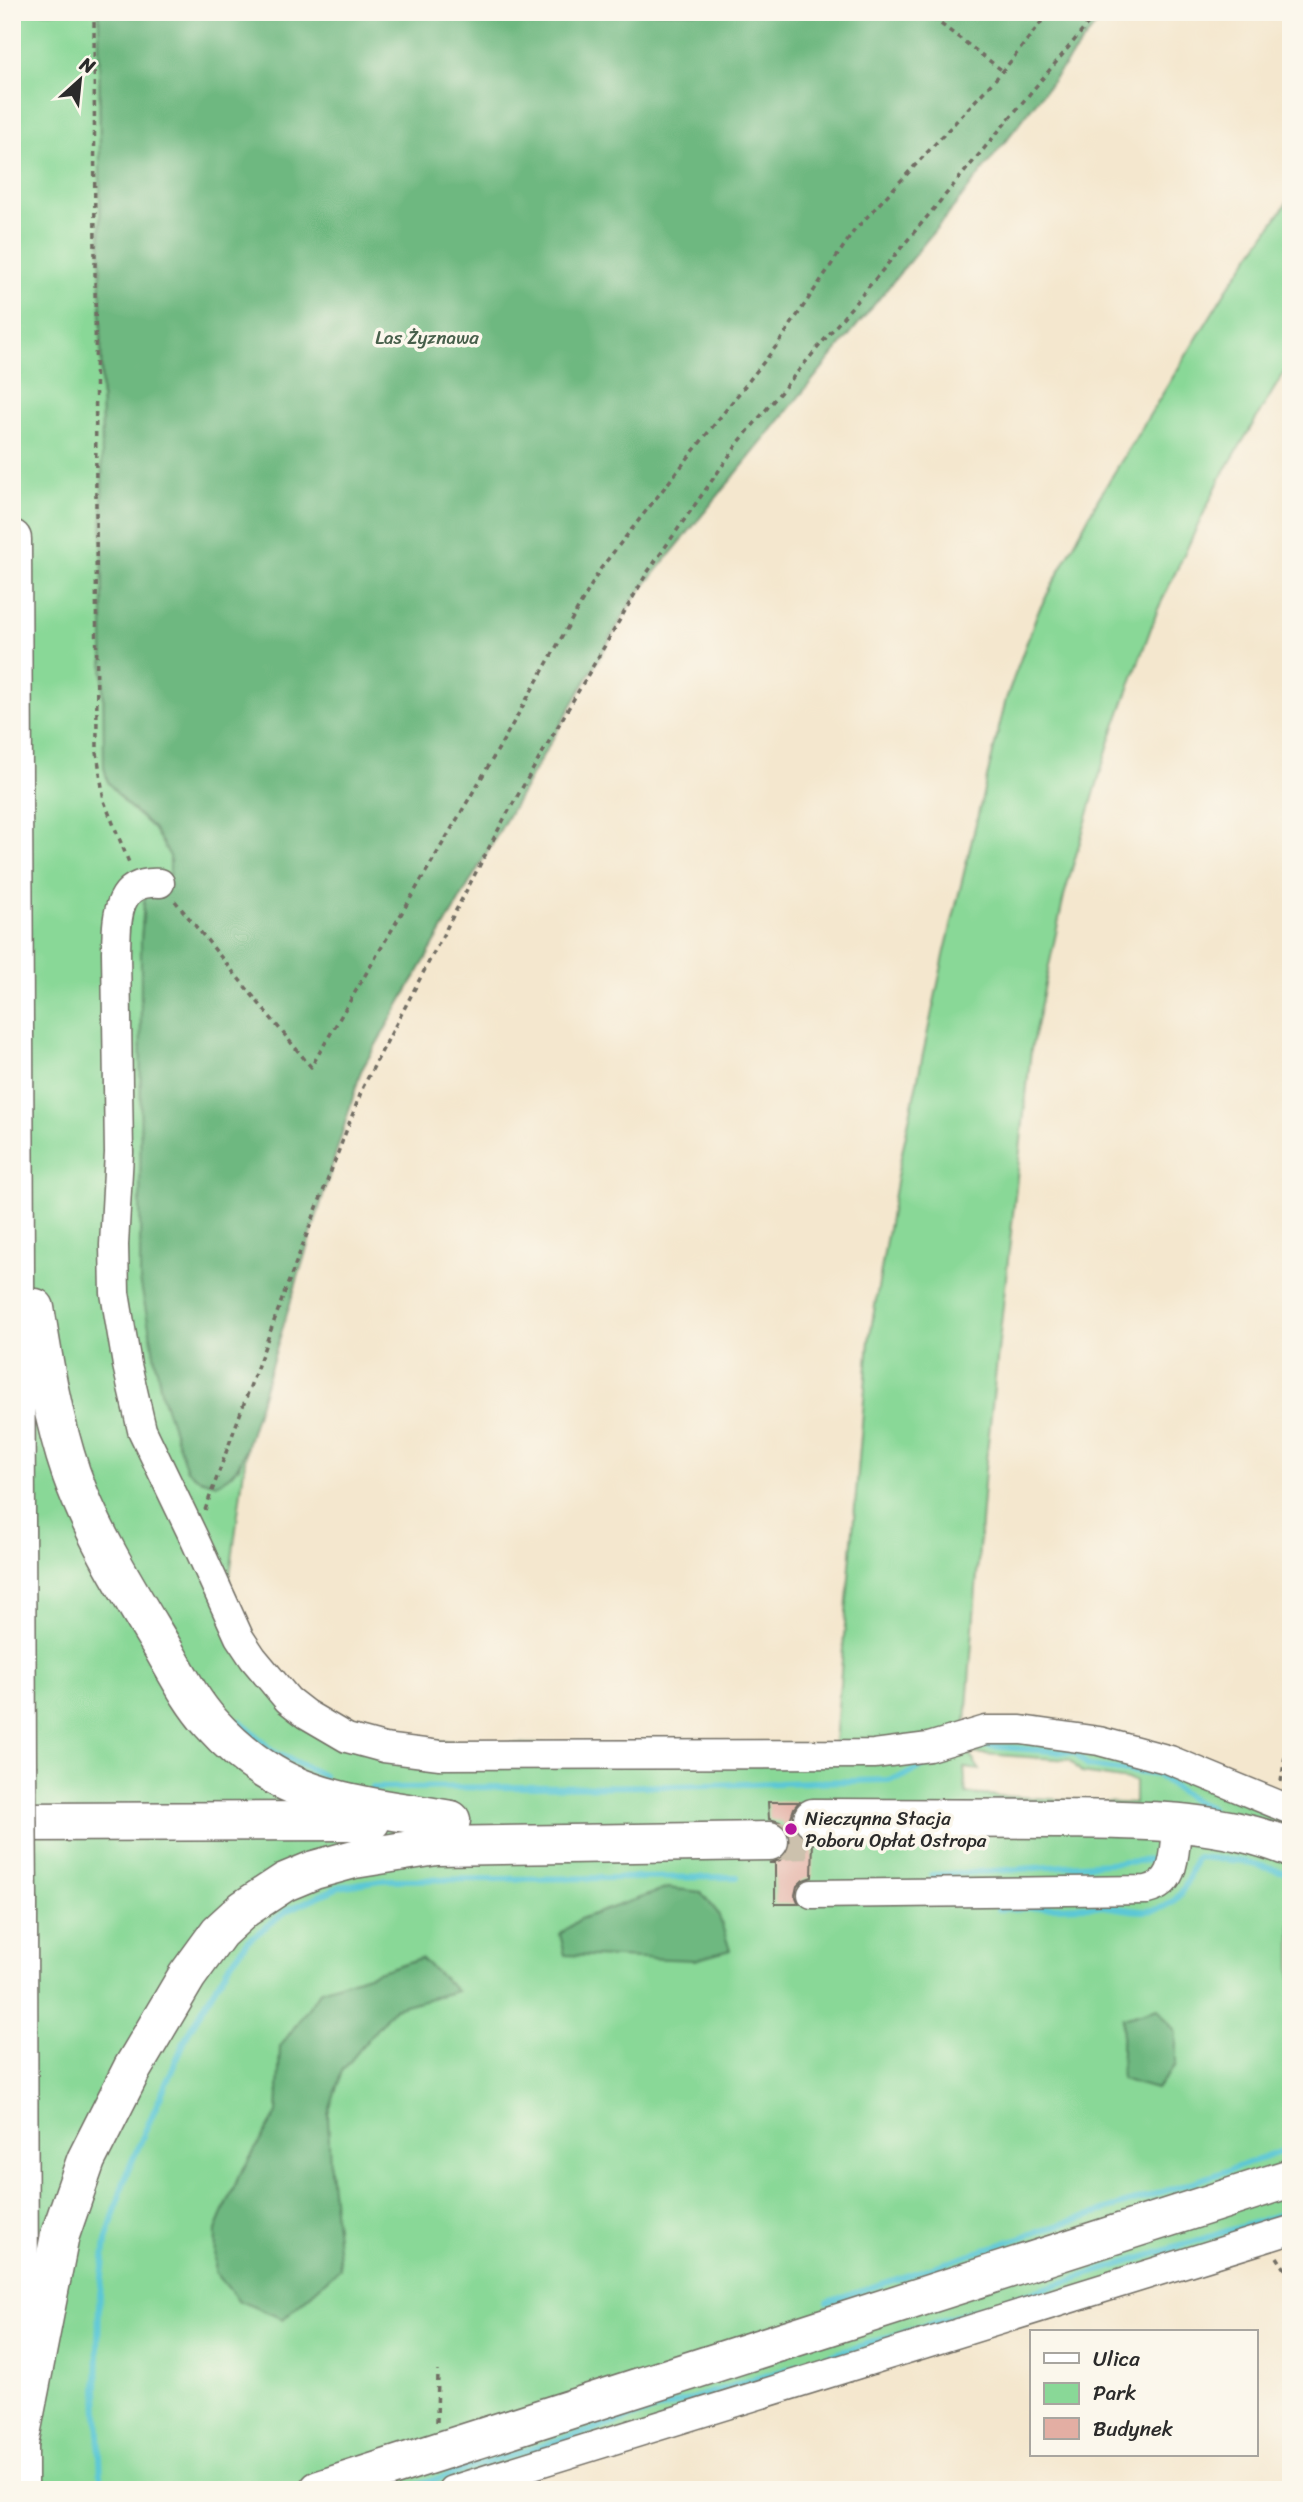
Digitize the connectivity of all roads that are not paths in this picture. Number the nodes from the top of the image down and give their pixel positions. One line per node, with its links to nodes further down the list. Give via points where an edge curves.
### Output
1 (12, 539): 3 (highway)
2 (160, 883): 5 (lane, via 132,888 122,899 117,924 119,1153 114,1245 127,1365 142,1430 239,1637 288,1700 333,1731 384,1748 423,1754 874,1754 929,1748 986,1730 1021,1731 1099,1741 1170,1760)
3 (16, 1181): 7 (highway, via 44,1366 72,1475 108,1555 191,1696 211,1723 250,1759 293,1785); 13 (highway, bridge)
4 (12, 1822): 7 (highway, via 305,1822)
5 (1283, 1826): 8 (highway, via 1231,1842); 8 (highway, via 1227,1828 1150,1821 813,1829)
6 (769, 1830): 7 (highway)
7 (443, 1833): 9 (highway, via 384,1840); 13 (highway, via 285,1882 232,1920 207,1947 113,2104 72,2195)
8 (1176, 1839): 10 (lane, via 1169,1875 1147,1890)
9 (12, 1841)
10 (812, 1894)
11 (1291, 2178): 15 (highway)
12 (1291, 2230): 16 (lane)
13 (19, 2444): 14 (highway)
14 (19, 2488)
15 (319, 2490)
16 (452, 2490)

